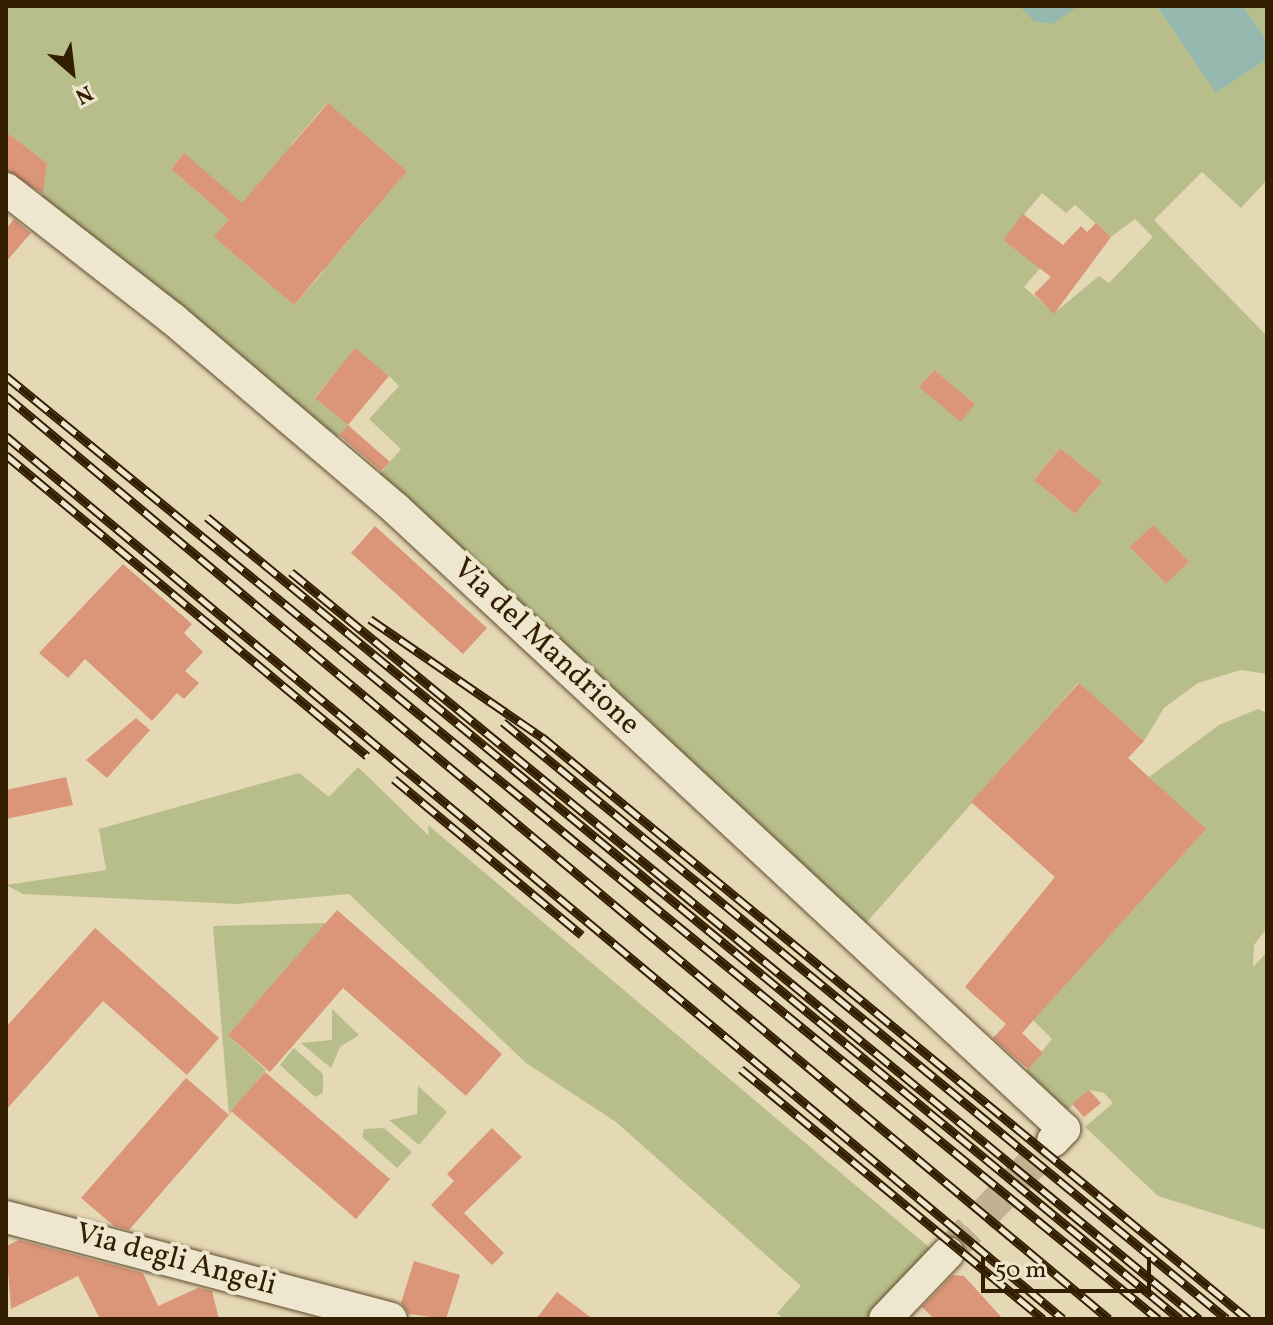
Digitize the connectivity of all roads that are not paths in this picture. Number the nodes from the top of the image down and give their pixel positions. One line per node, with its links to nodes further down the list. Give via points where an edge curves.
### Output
1 (6, 189): 2 (street, Via del Mandrione, via 173,319 395,508)
2 (1059, 1135)
3 (6, 1217): 5 (street, Via degli Angeli)
4 (948, 1253): 6 (street)
5 (391, 1319)
6 (885, 1319)

